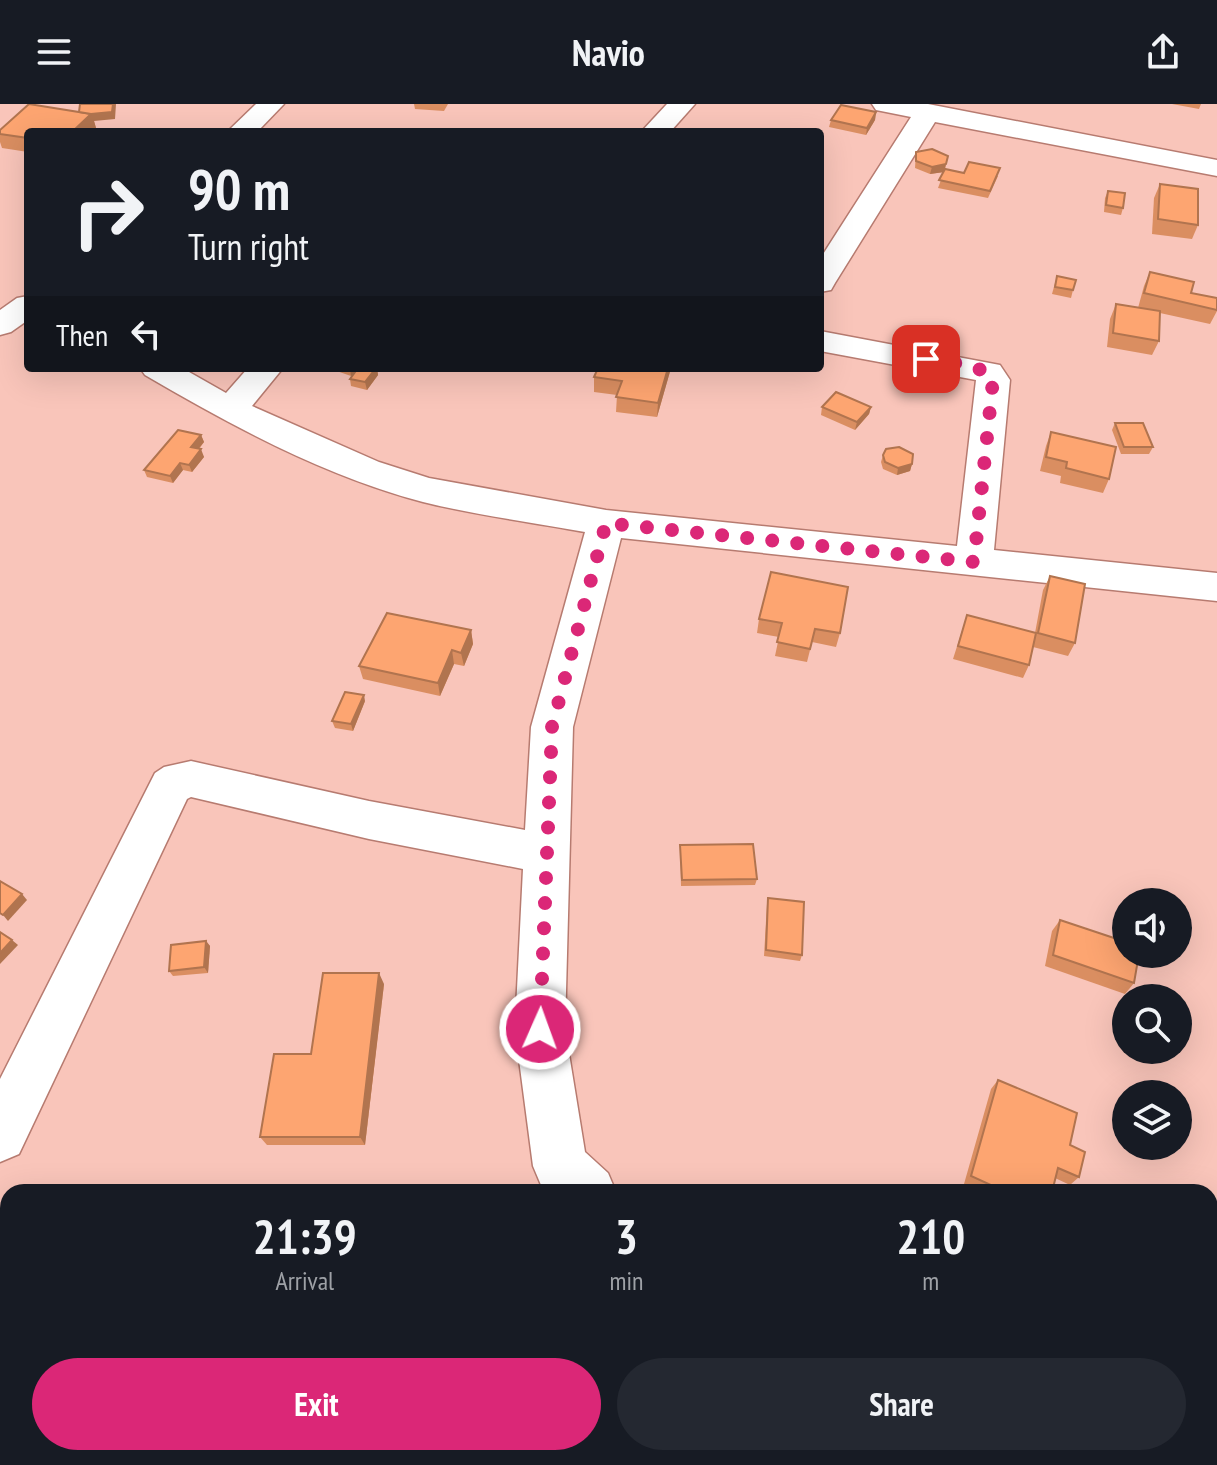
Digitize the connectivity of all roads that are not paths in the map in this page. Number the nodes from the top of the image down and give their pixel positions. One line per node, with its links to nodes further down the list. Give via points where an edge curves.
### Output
1 (271, 104): 5 (street)
2 (682, 104): 6 (street)
3 (885, 104): 4 (street)
4 (928, 112): 7 (street); 8 (street)
5 (245, 128)
6 (659, 128)
7 (1217, 168)
8 (824, 277)
9 (24, 308): 10 (street)
10 (0, 325)
11 (824, 342): 16 (street, via 988,372 993,380)
12 (164, 372): 14 (street)
13 (263, 372): 14 (street)
14 (230, 410): 15 (street, via 366,471 426,490)
15 (606, 523): 16 (street); 18 (street, via 552,727)
16 (974, 562): 17 (street)
17 (1217, 587)
18 (547, 854): 19 (street, via 180,780 171,786); 20 (street, via 540,1029)
19 (0, 1135)
20 (568, 1183)

